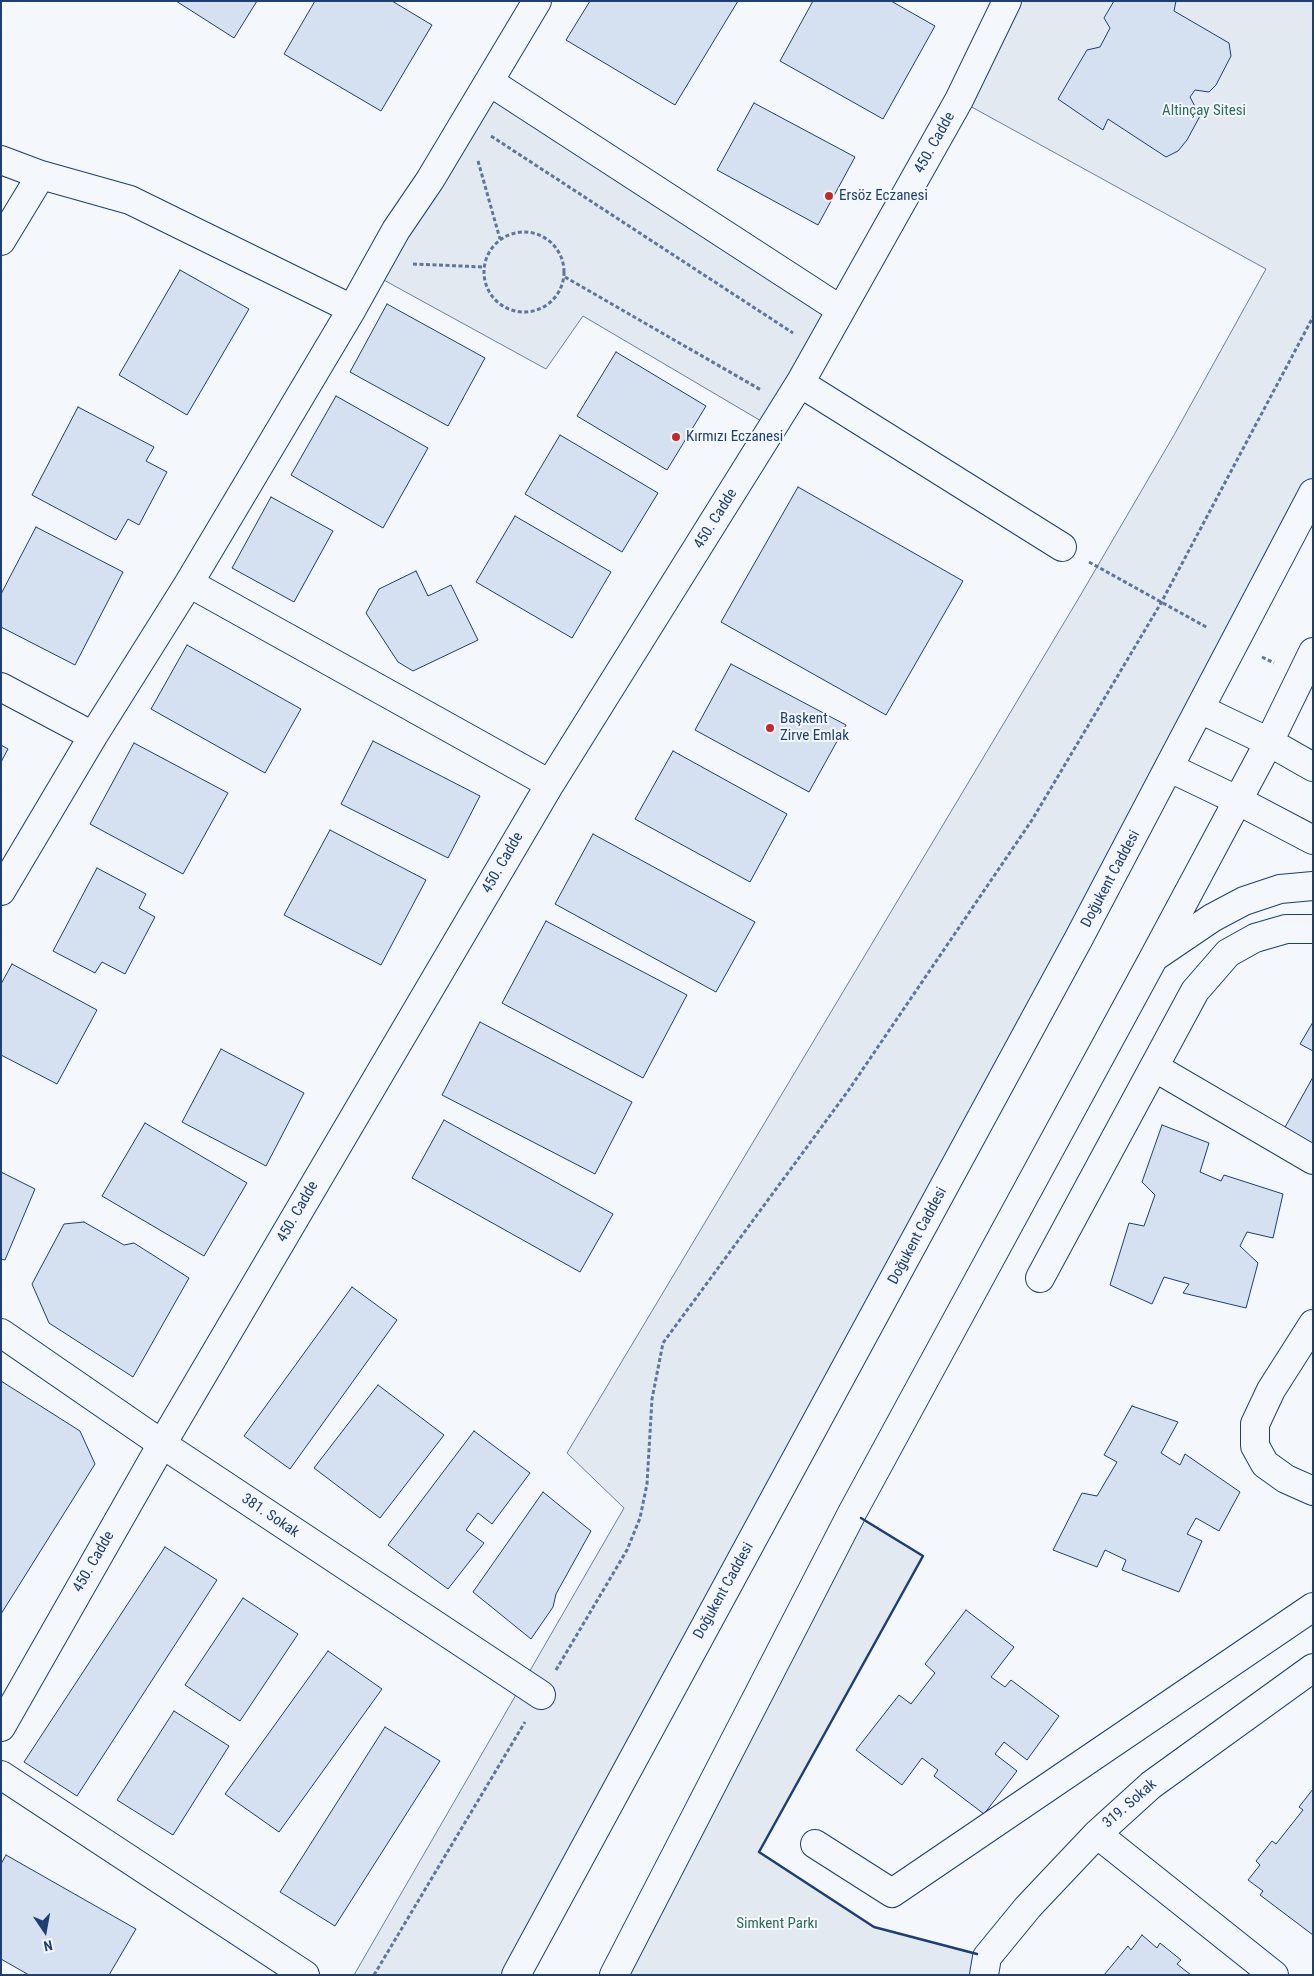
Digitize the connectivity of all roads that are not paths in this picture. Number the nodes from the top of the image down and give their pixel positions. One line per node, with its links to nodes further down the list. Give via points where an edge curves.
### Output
1 (537, 1): 3 (street)
2 (1006, 1): 8 (street, 450. Cadde, via 959,100)
3 (490, 82): 7 (street, via 396,230); 8 (street)
4 (1, 160): 5 (street)
5 (41, 175): 6 (street); 7 (street, via 130,200)
6 (1, 242)
7 (352, 310): 12 (street)
8 (842, 310): 9 (street, 450. Cadde)
9 (794, 394): 11 (street); 20 (street, 450. Cadde)
10 (1313, 493): 15 (street, Doğukent Caddesi)
11 (1062, 547)
12 (188, 583): 16 (street); 20 (street)
13 (1313, 652): 17 (street)
14 (1, 687): 16 (street)
15 (1200, 709): 17 (street); 19 (street, Doğukent Caddesi)
16 (93, 736): 24 (street)
17 (1269, 742): 18 (street); 21 (street)
18 (1313, 767)
19 (1170, 768): 21 (street); 42 (street, Doğukent Caddesi)
20 (550, 784): 32 (street, 450. Cadde)
21 (1237, 800): 22 (street); 26 (street)
22 (1313, 840)
23 (1313, 886): 26 (street, via 1280,889 1244,901 1212,918)
24 (1, 891)
25 (1313, 929): 27 (street, via 1286,929 1255,938 1228,953 1195,991)
26 (1153, 959): 43 (street, via 852,1513)
27 (1154, 1067): 28 (street); 29 (street)
28 (1313, 1160)
29 (1040, 1278)
30 (1313, 1324): 33 (street, via 1271,1390 1255,1424 1255,1446 1265,1464 1286,1479)
31 (1, 1333): 32 (street, 381. Sokak)
32 (162, 1444): 36 (street, 381. Sokak); 37 (street, 450. Cadde)
33 (1313, 1491)
34 (1313, 1607): 40 (street, via 892,1894)
35 (1313, 1668): 39 (street, 319. Sokak, via 1151,1785)
36 (541, 1695)
37 (1, 1727)
38 (1, 1775): 41 (street)
39 (1097, 1834): 44 (street, 319. Sokak, via 1028,1907 987,1957); 45 (street)
40 (815, 1844)
41 (305, 1975)
42 (516, 1975)
43 (614, 1975)
44 (984, 1975)
45 (1274, 1975)

